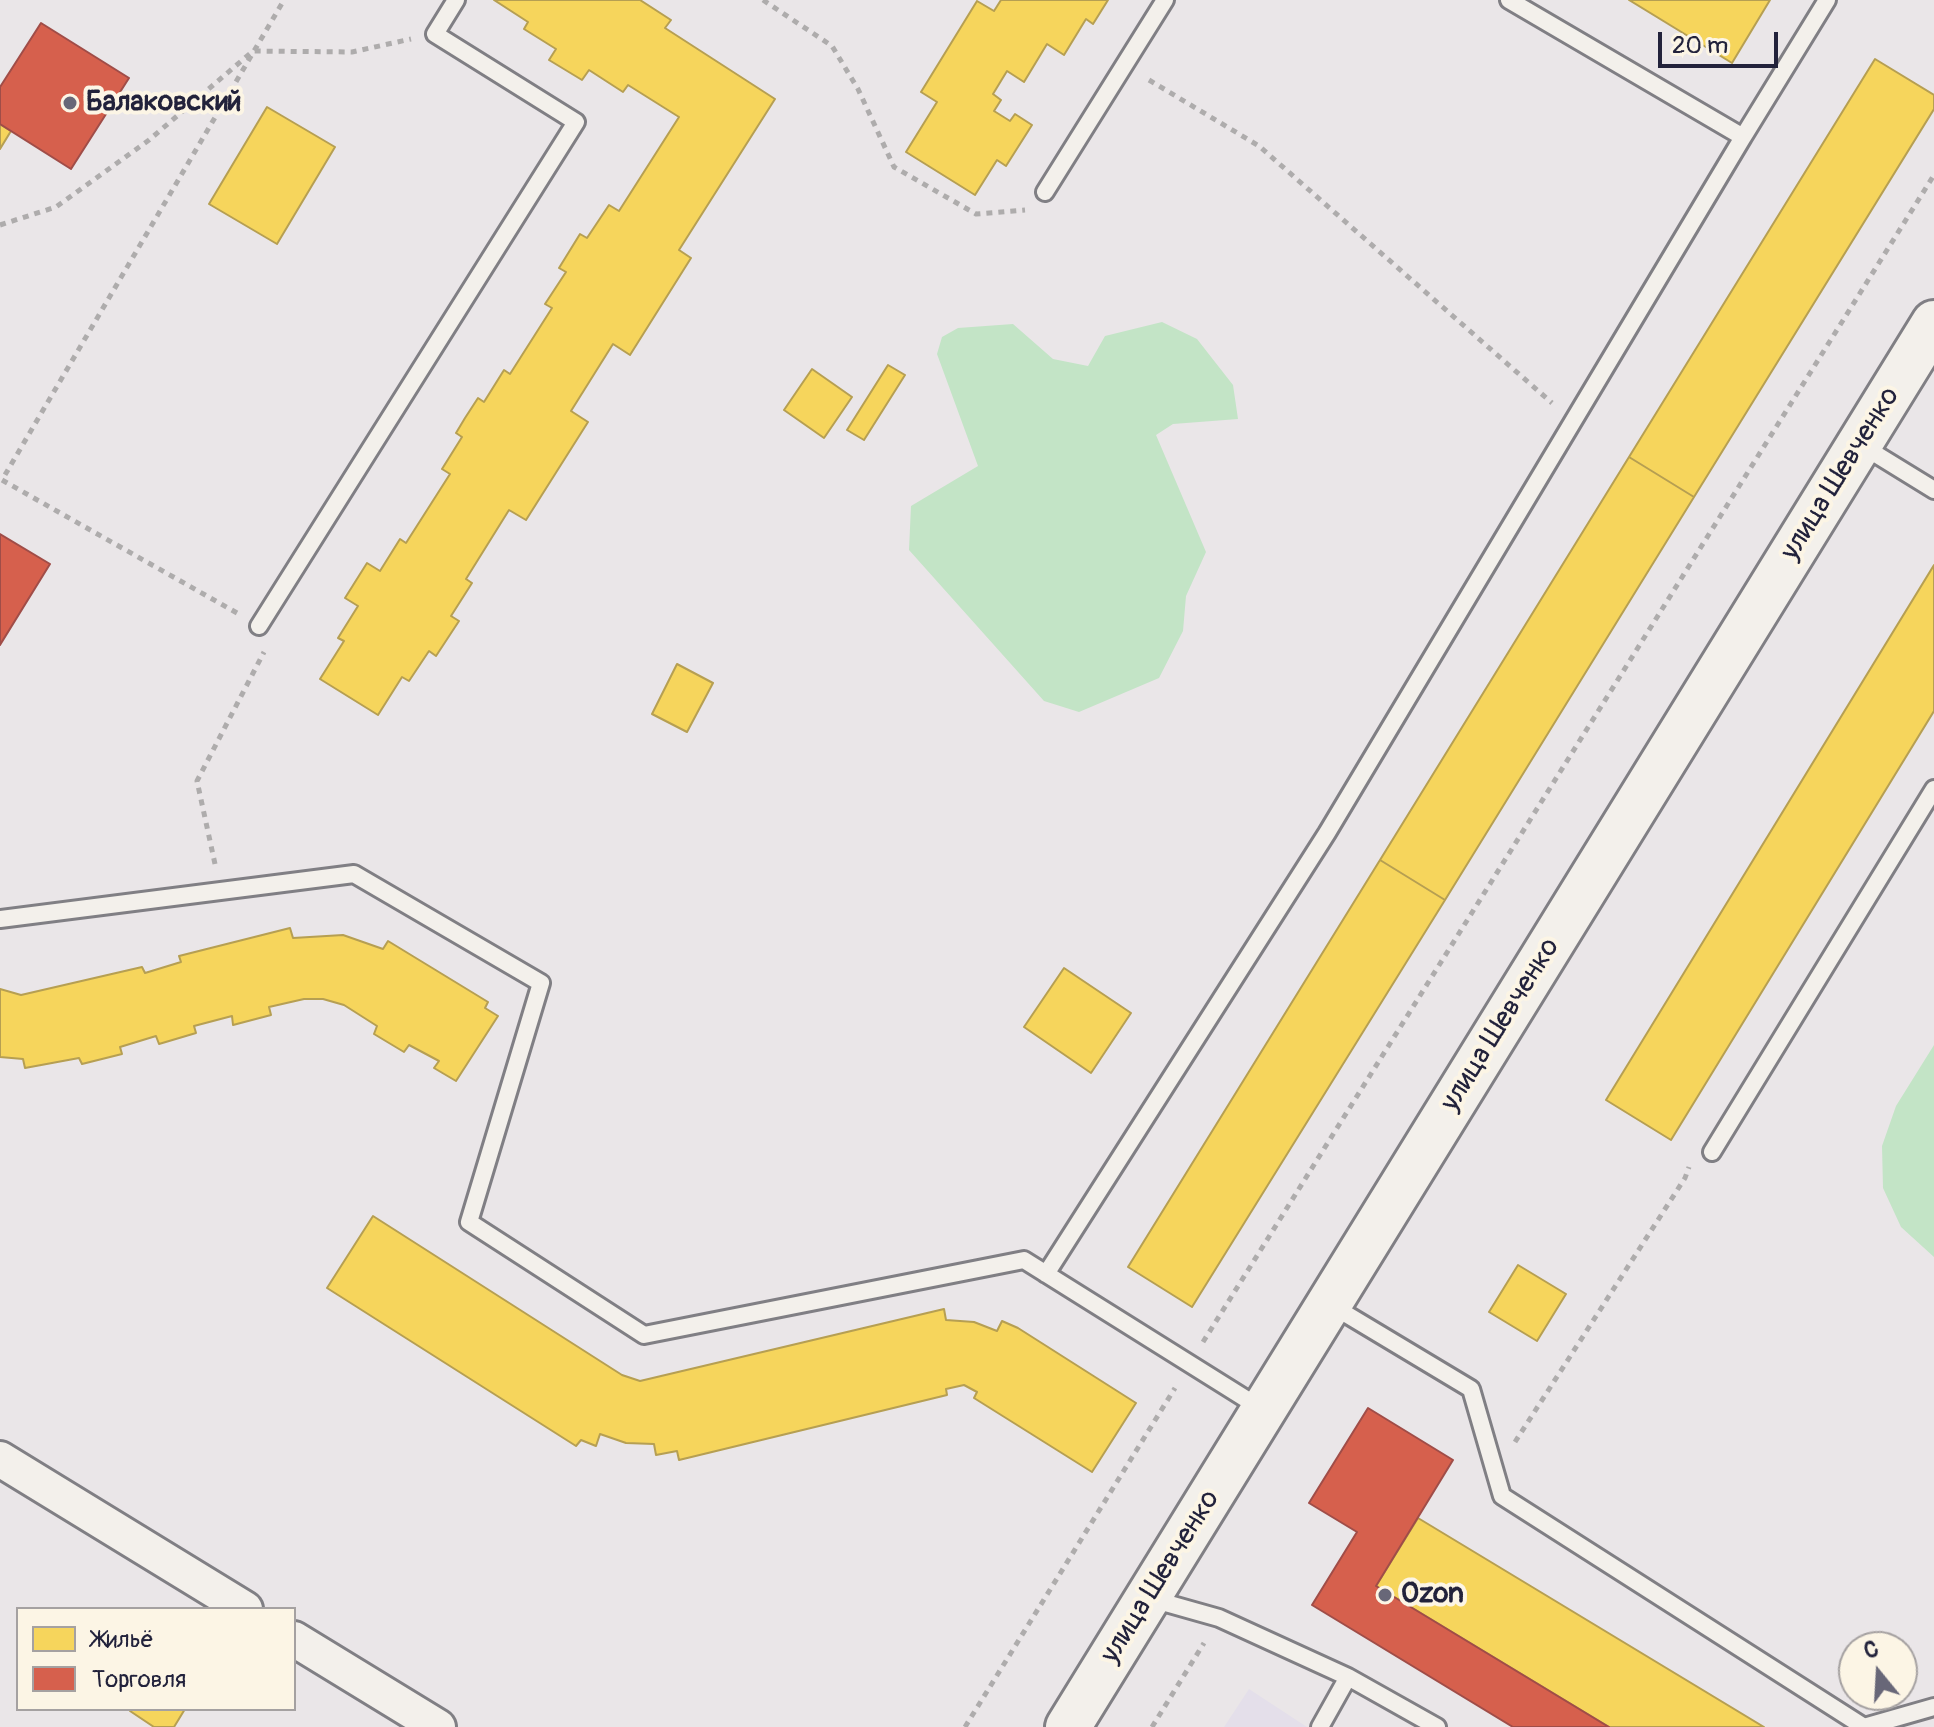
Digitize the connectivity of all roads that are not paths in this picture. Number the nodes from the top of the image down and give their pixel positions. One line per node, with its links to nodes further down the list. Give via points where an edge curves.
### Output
1 (456, 0): 10 (lane, via 435,34 576,122)
2 (1165, 0): 6 (lane)
3 (1509, 0): 5 (lane)
4 (1827, 0): 5 (lane)
5 (1743, 137): 14 (lane, via 1327,833)
6 (1045, 192)
7 (1934, 323): 8 (street, улица Шевченко)
8 (1859, 444): 9 (lane); 15 (street, улица Шевченко)
9 (1934, 490)
10 (259, 626)
11 (1934, 789): 13 (lane)
12 (0, 919): 14 (lane, via 354,874 541,983 469,1222 644,1335 1024,1260)
13 (1712, 1152)
14 (1046, 1274): 16 (lane)
15 (1329, 1304): 16 (street, улица Шевченко); 22 (lane, via 1471,1389 1502,1496 1864,1727)
16 (1264, 1410): 18 (street, улица Шевченко)
17 (0, 1459): 19 (street)
18 (1147, 1598): 21 (lane, via 1219,1618); 24 (street, улица Шевченко)
19 (242, 1607)
20 (296, 1640): 23 (street)
21 (1348, 1677): 25 (lane); 26 (lane)
22 (1934, 1707)
23 (438, 1727)
24 (1068, 1727)
25 (1320, 1727)
26 (1437, 1727)

